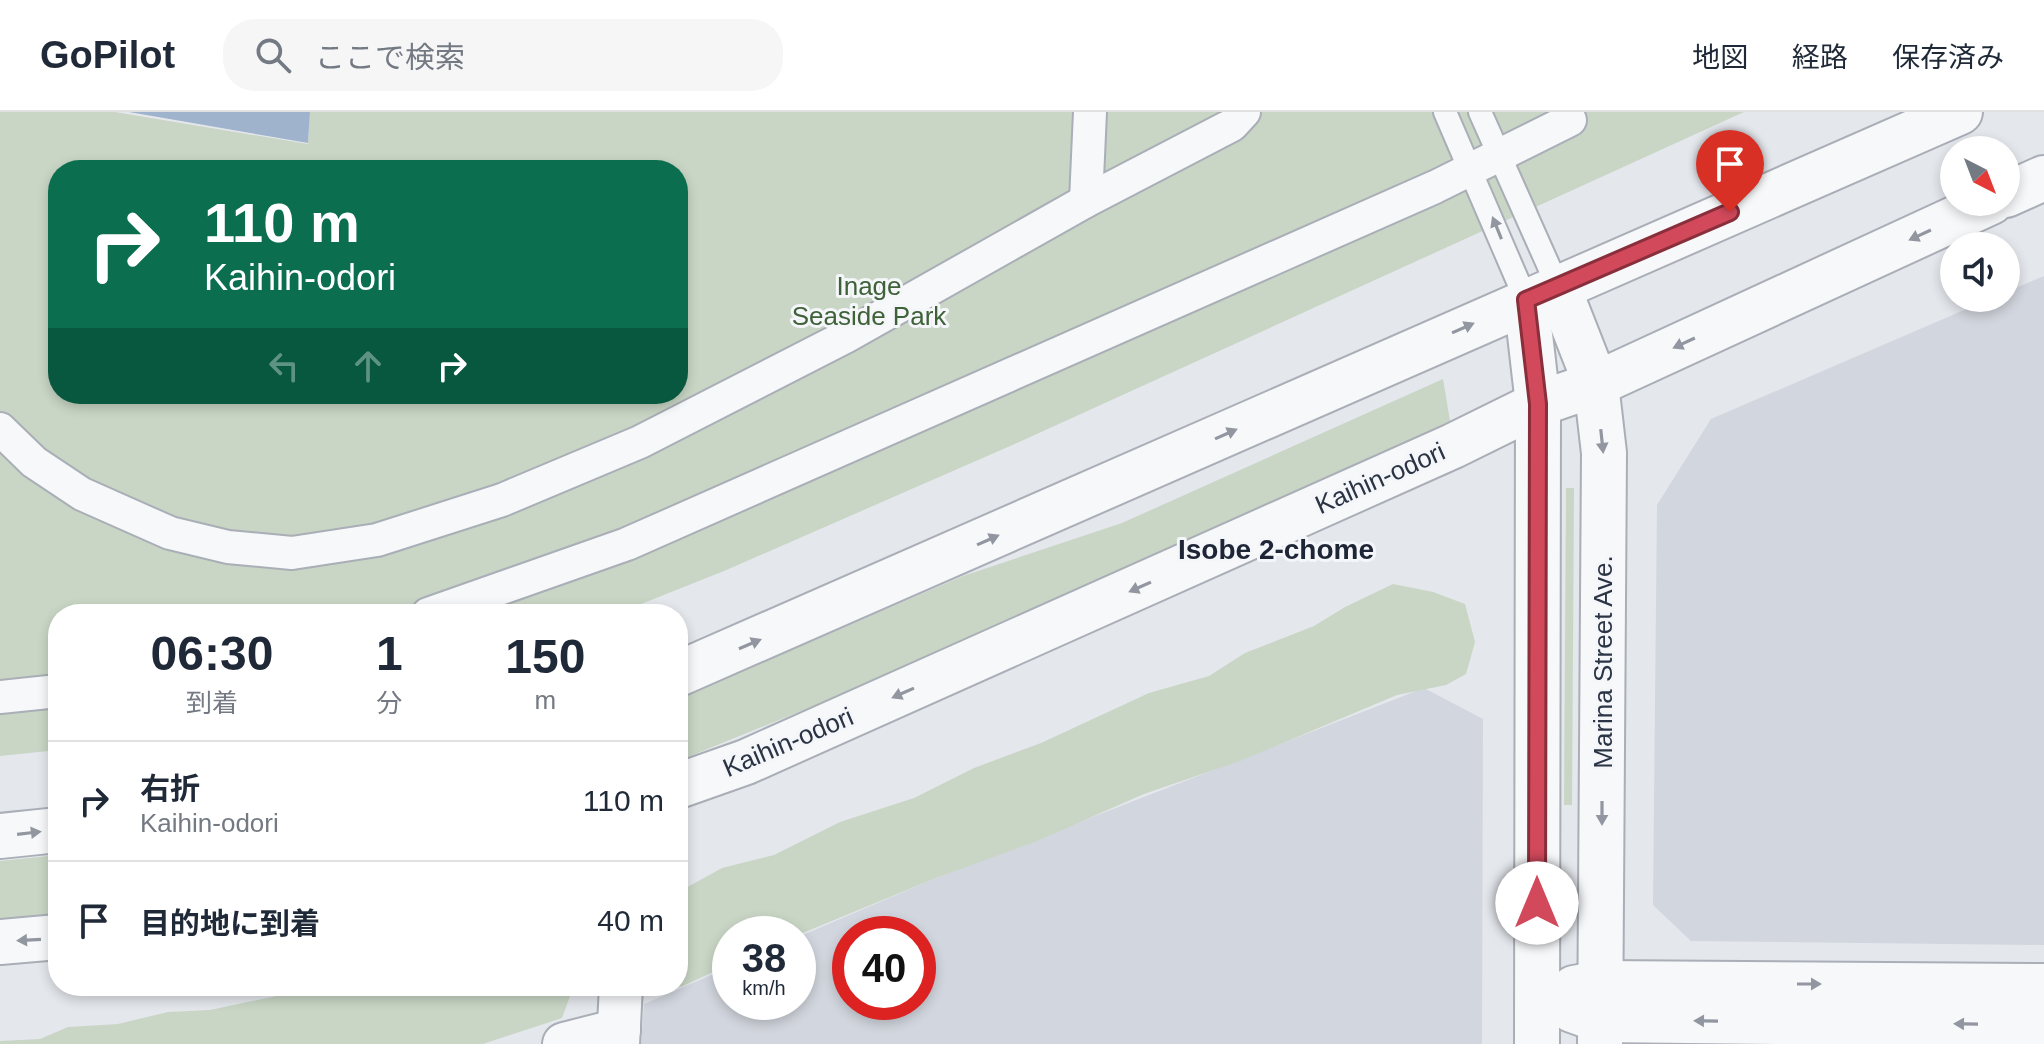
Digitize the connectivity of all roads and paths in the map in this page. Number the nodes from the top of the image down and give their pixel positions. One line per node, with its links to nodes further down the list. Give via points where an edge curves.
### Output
1 (1090, 112): 10 (street)
2 (1244, 112): 10 (street, via 1232,125)
3 (1445, 112): 7 (lane)
4 (1480, 112): 7 (lane)
5 (1960, 112): 12 (street)
6 (1570, 120): 7 (street)
7 (1485, 163): 12 (lane, one-way to 7); 12 (lane); 16 (street, via 627,544)
8 (2044, 178): 9 (street)
9 (2020, 189)
10 (1086, 201): 15 (street, via 845,337 640,442 502,500 377,540 292,553 228,547 170,533 82,494 34,462)
11 (1961, 216): 13 (street, Kaihin-odori, one-way to 13)
12 (1542, 294): 13 (street, Marina Street Ave.); 14 (street); 17 (street, one-way to 12)
13 (1596, 384): 14 (street, Kaihin-odori); 28 (street, Marina Street Ave., one-way to 28, via 1604,453)
14 (1538, 404): 20 (street, Kaihin-odori, one-way to 20, via 993,653); 27 (street)
15 (0, 429)
16 (456, 604)
17 (688, 670)
18 (48, 692): 19 (street)
19 (0, 697)
20 (688, 782)
21 (48, 831): 22 (street, one-way to 21)
22 (0, 836)
23 (48, 938): 24 (street, one-way to 24)
24 (0, 942)
25 (2044, 986): 28 (street, one-way to 25)
26 (621, 996): 30 (street)
27 (1537, 997): 28 (street); 32 (street)
28 (1600, 1016): 29 (street, one-way to 28)
29 (2044, 1025)
30 (619, 1037): 31 (street)
31 (564, 1044)
32 (1537, 1044)

